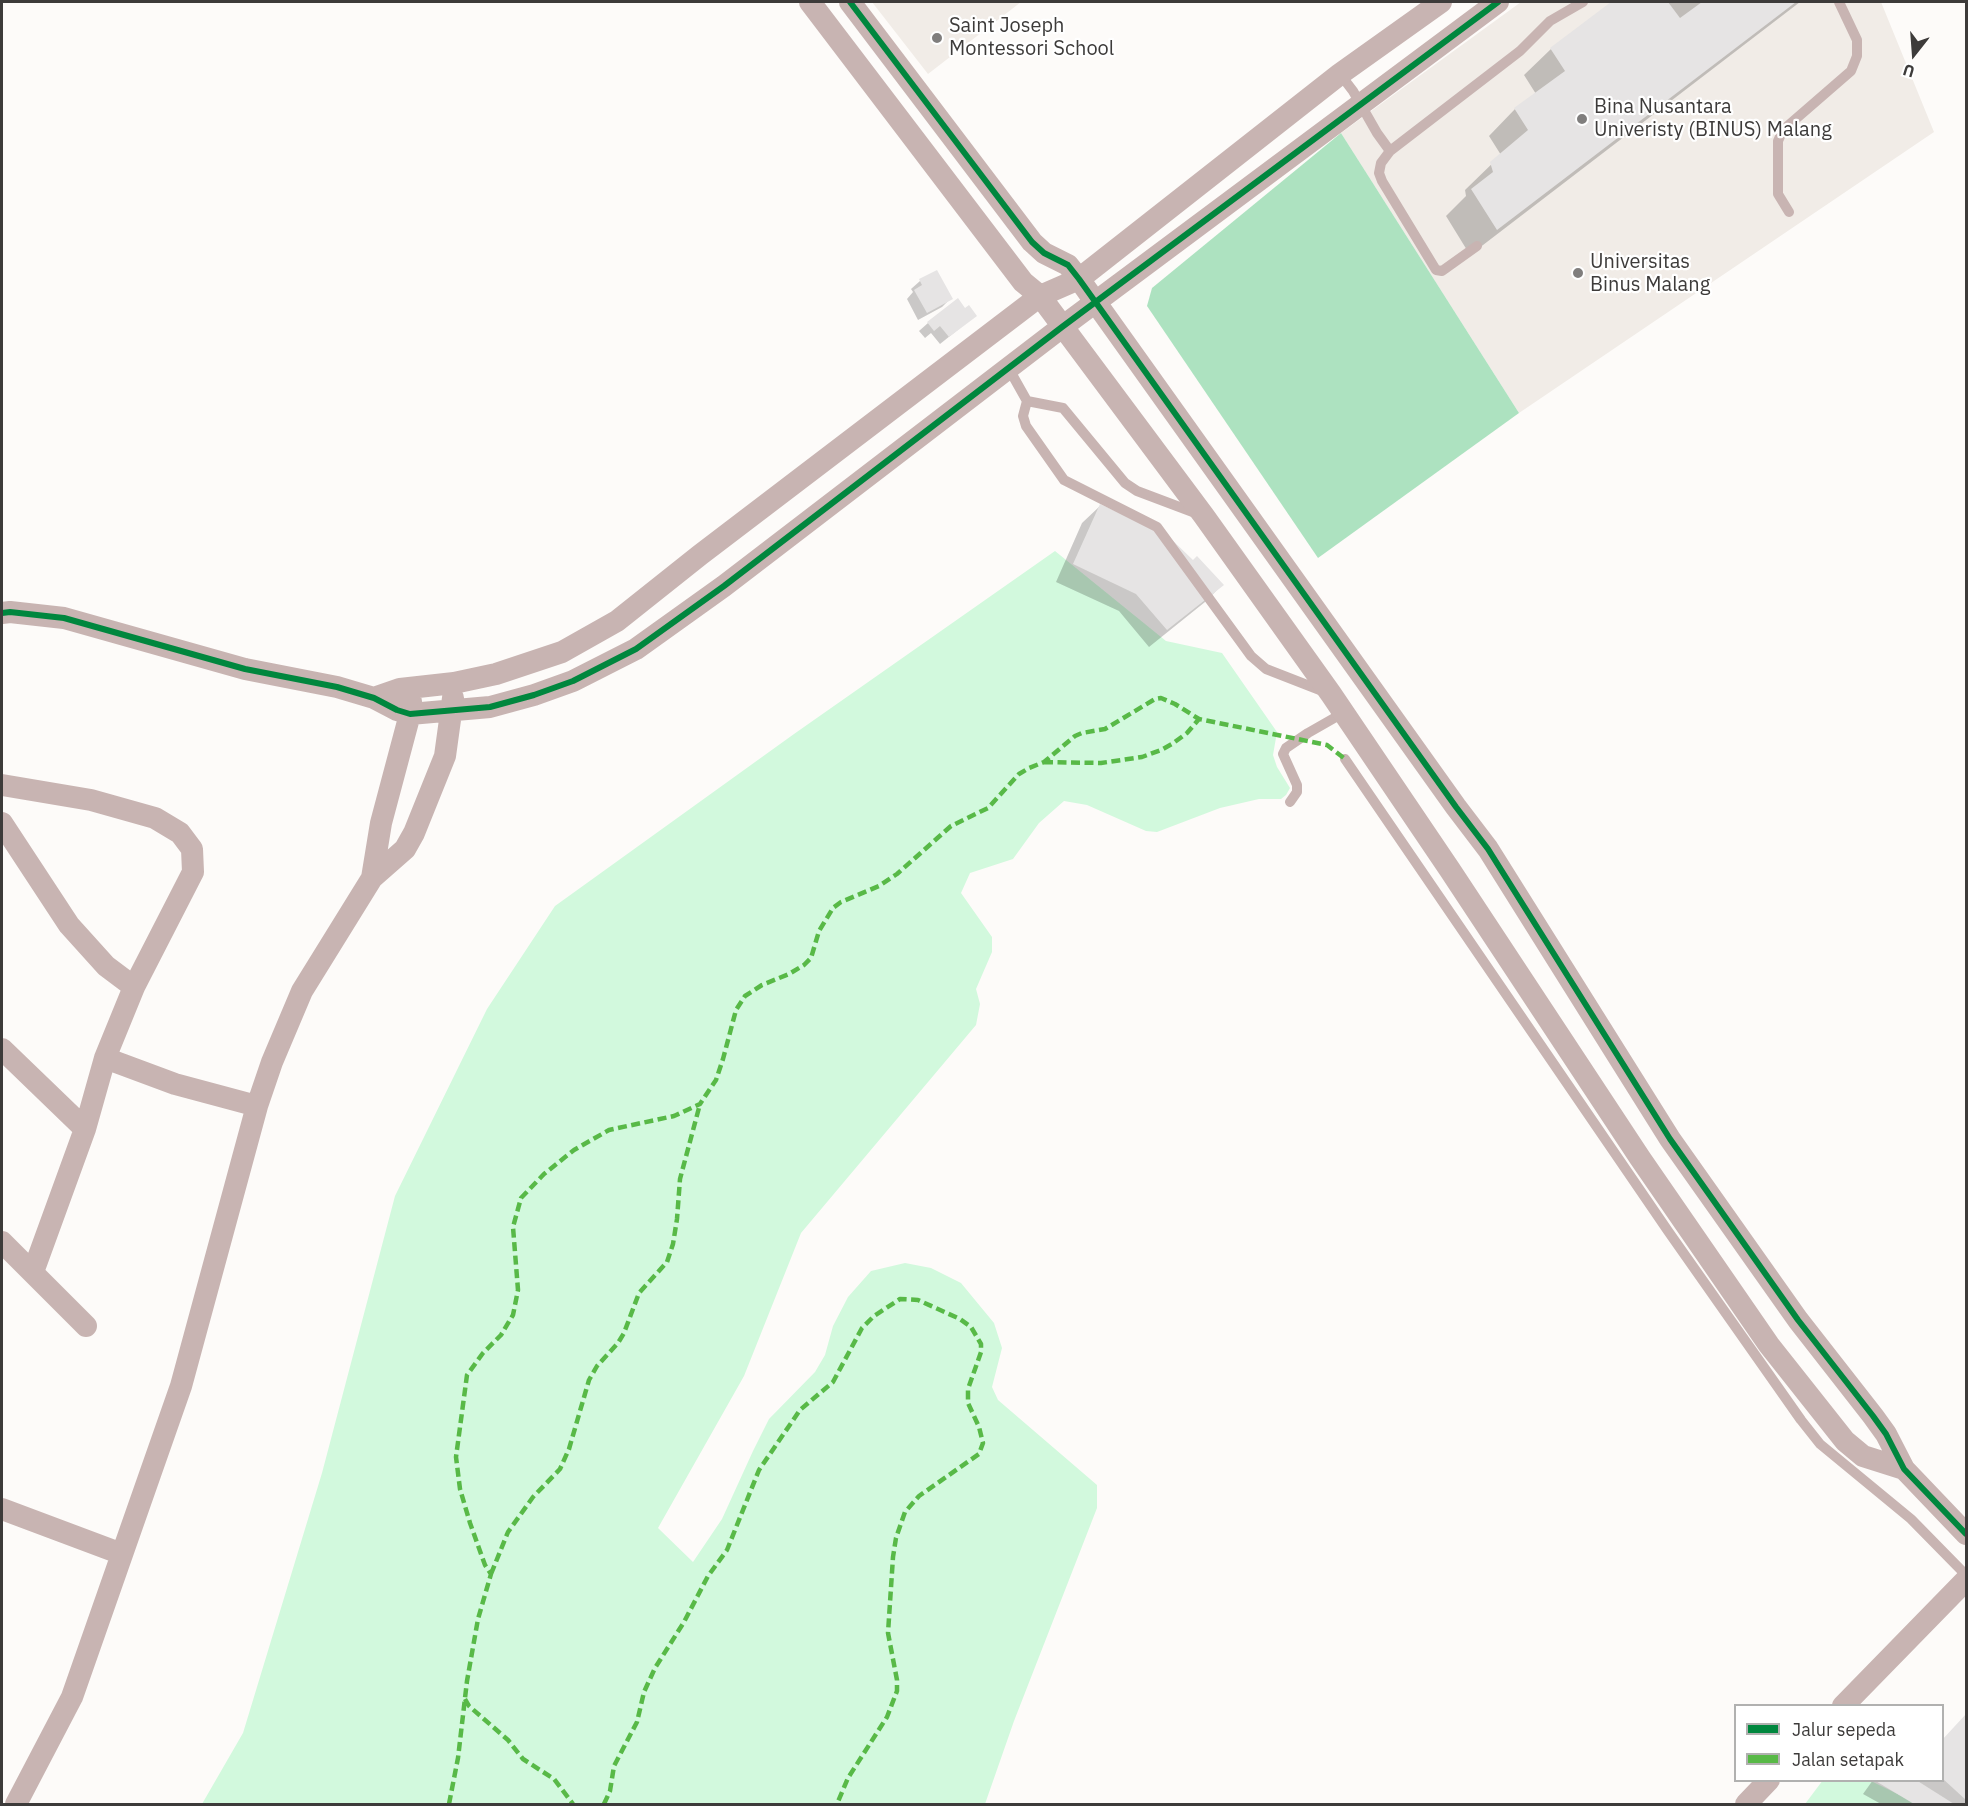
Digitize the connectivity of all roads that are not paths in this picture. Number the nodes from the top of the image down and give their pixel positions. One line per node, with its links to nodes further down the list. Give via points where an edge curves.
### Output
1 (810, 2): 13 (street, via 1023,282)
2 (850, 2): 12 (street, via 1032,242 1068,265)
3 (1441, 2): 7 (street)
4 (1498, 2): 8 (street)
5 (1583, 2): 9 (lane, via 1550,21 1520,51)
6 (1839, 2): 10 (lane, via 1857,40 1857,56 1851,70 1783,130 1778,141 1778,194)
7 (1340, 74): 8 (lane); 12 (street)
8 (1360, 104): 9 (lane); 14 (street)
9 (1390, 151): 11 (lane, via 1381,163 1382,182 1436,270 1442,271)
10 (1789, 212)
11 (1477, 246)
12 (1079, 279): 13 (street); 14 (street)
13 (1040, 296): 15 (street); 20 (street)
14 (1096, 303): 15 (street); 18 (street)
15 (1062, 327): 16 (street); 19 (street)
16 (1009, 369): 17 (lane); 21 (street)
17 (1027, 401): 19 (lane, via 1063,408 1125,483); 25 (lane, via 1023,416 1026,426 1064,480 1157,527 1251,656 1266,669)
18 (1236, 498): 19 (street); 40 (street, via 1488,849)
19 (1203, 516): 25 (street)
20 (700, 555): 21 (street); 23 (street, via 616,621 562,652)
21 (724, 586): 27 (street, via 636,649 573,681 490,707)
22 (2, 612): 26 (street, via 64,618 245,669)
23 (454, 683): 24 (street); 27 (street)
24 (412, 688): 26 (street); 29 (street)
25 (1331, 694): 28 (street)
26 (374, 698): 29 (street)
27 (452, 711): 29 (street); 34 (street, via 445,756 414,833 405,849)
28 (1343, 713): 32 (lane, via 1286,748 1283,754 1297,785); 41 (street)
29 (410, 714): 34 (street, via 381,822)
30 (1345, 759): 51 (lane, via 1801,1420 1820,1444 1911,1519)
31 (2, 785): 35 (street, via 91,800 155,818 180,833 192,849 193,872)
32 (1290, 802)
33 (2, 823): 35 (street, via 69,925 106,966)
34 (372, 878): 38 (street, via 302,991)
35 (134, 987): 37 (street)
36 (2, 1049): 39 (street)
37 (105, 1058): 38 (street, via 175,1084); 39 (street)
38 (257, 1106): 50 (street, via 181,1386)
39 (85, 1129): 45 (street)
40 (1670, 1139): 41 (street); 42 (street)
41 (1640, 1158): 43 (street)
42 (1689, 1165): 43 (street); 47 (street, via 1798,1320 1886,1434)
43 (1658, 1185): 47 (street, via 1769,1345 1845,1441 1863,1456)
44 (2, 1242): 45 (street)
45 (33, 1272): 46 (street)
46 (86, 1326)
47 (1904, 1469): 49 (street)
48 (2, 1509): 50 (street)
49 (1962, 1530)
50 (122, 1554): 54 (street, via 72,1697)
51 (1965, 1575): 52 (street)
52 (1845, 1704)
53 (1767, 1782): 55 (street)
54 (16, 1804)
55 (1746, 1804)

